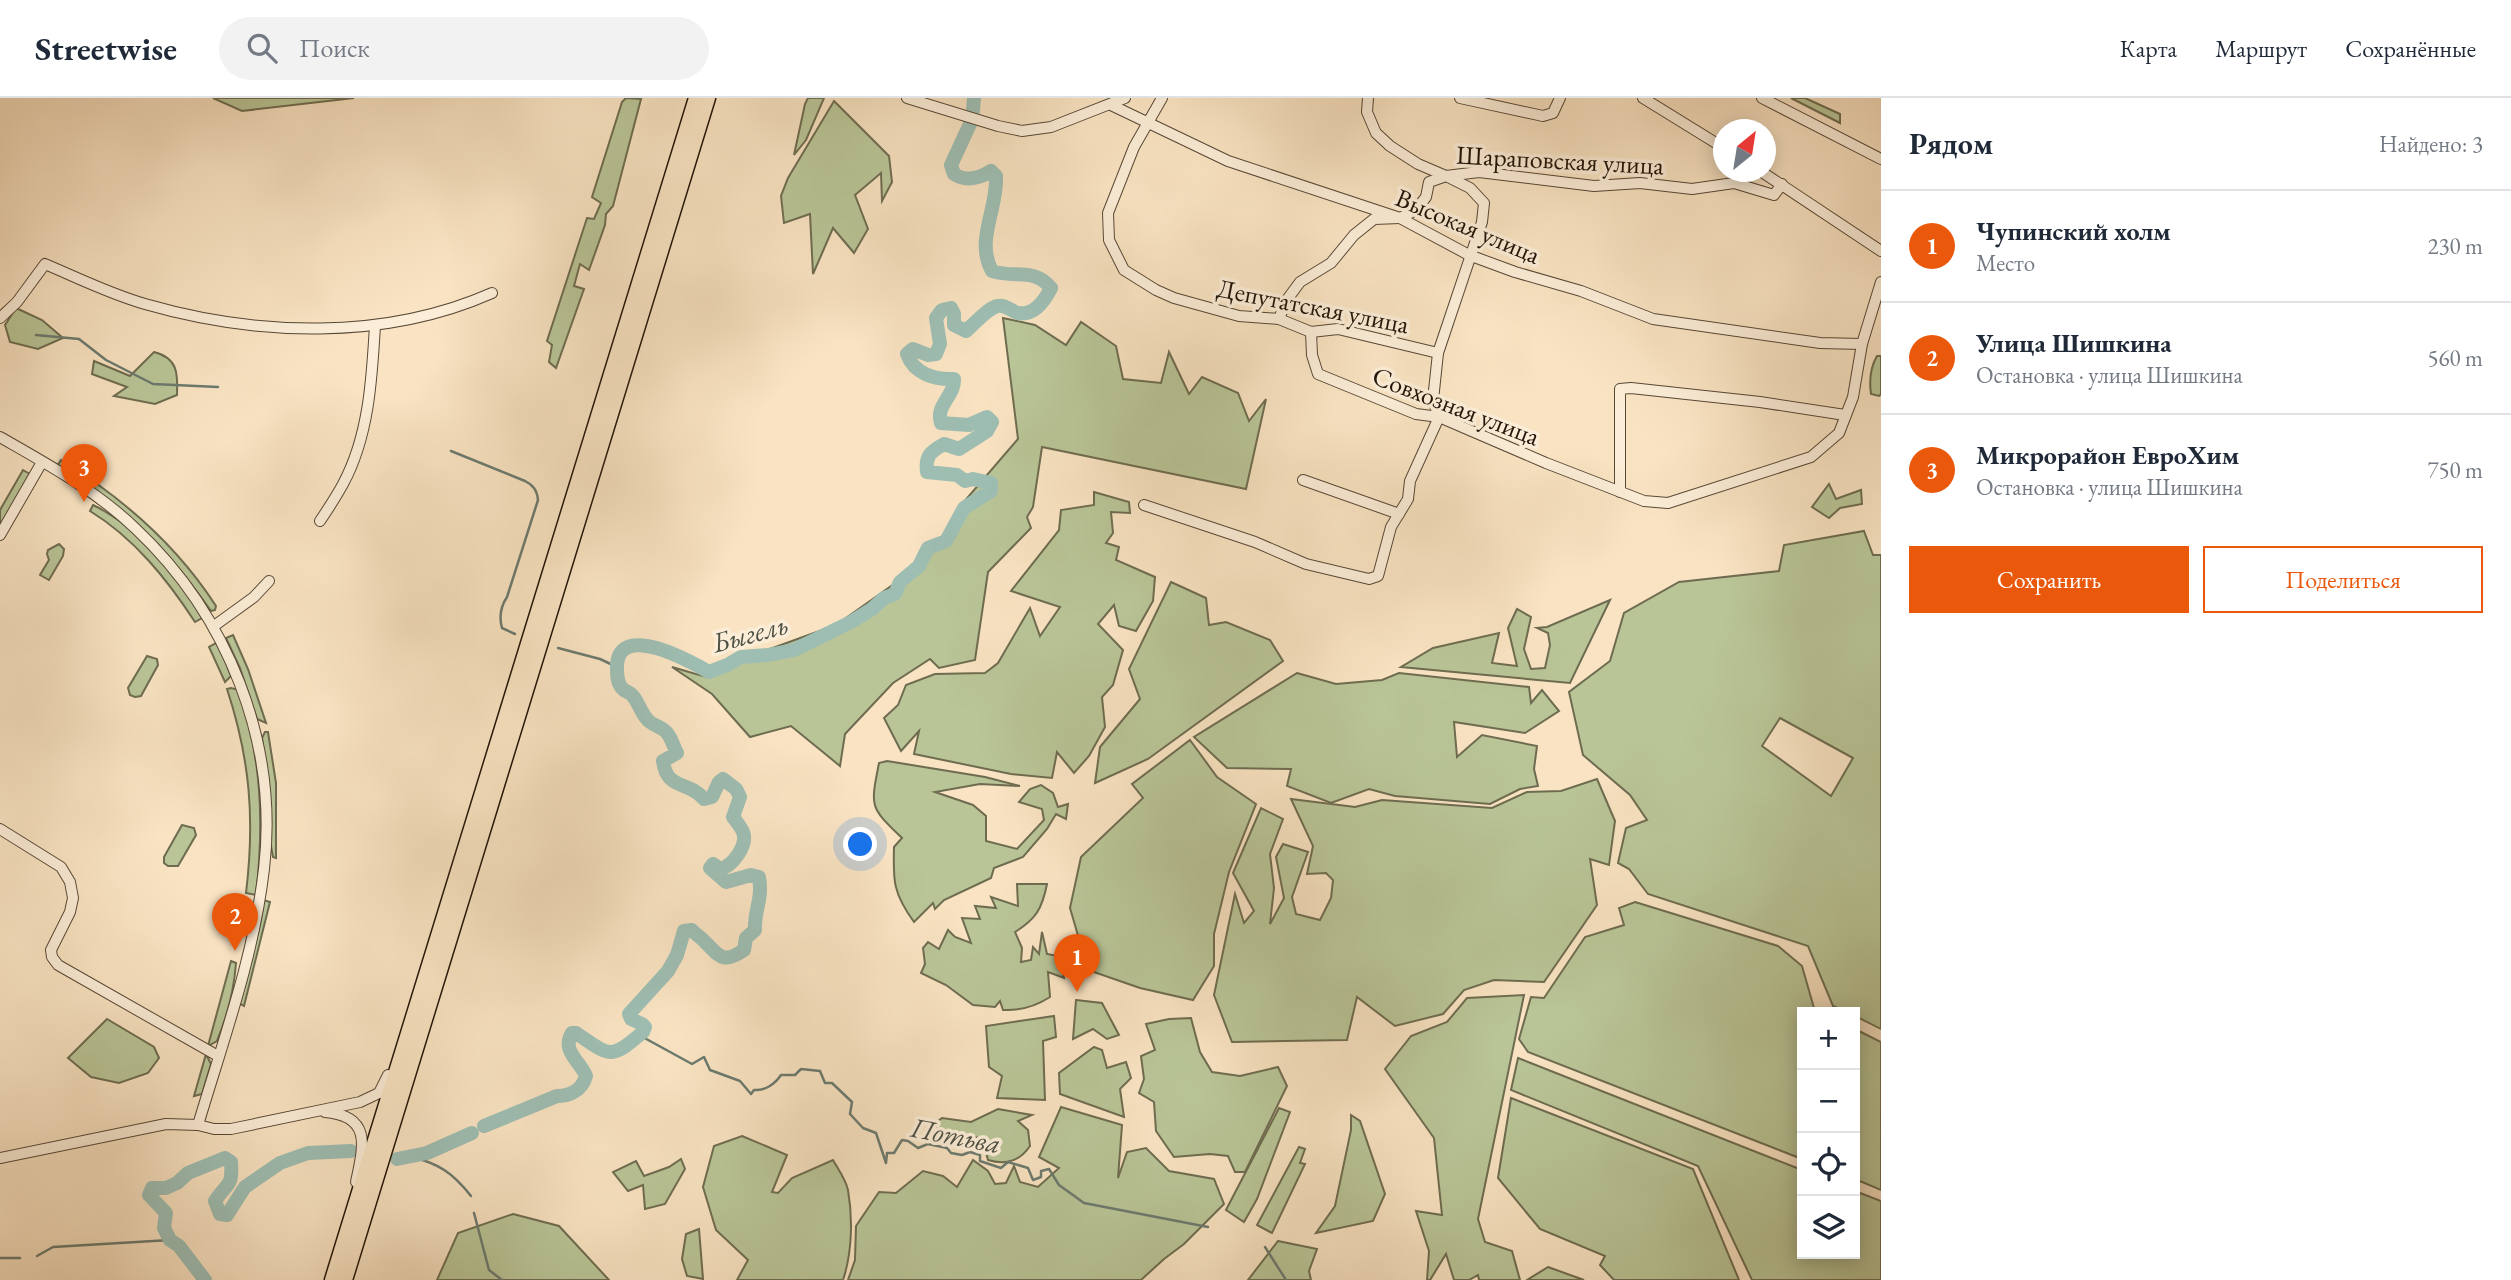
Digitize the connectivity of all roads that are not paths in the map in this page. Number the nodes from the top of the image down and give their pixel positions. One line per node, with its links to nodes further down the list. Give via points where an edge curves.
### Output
1 (696, 98): 44 (highway)
2 (708, 98): 51 (highway)
3 (907, 98): 11 (street, via 1022,131 1051,127)
4 (1125, 98): 11 (street)
5 (1163, 98): 12 (street, Депутатская улица)
6 (1368, 98): 15 (street, Шараповская улица, via 1367,112 1377,132)
7 (1461, 98): 8 (street, via 1543,116 1553,113)
8 (1560, 98)
9 (1645, 98): 13 (street)
10 (1762, 98): 14 (street)
11 (1111, 105): 12 (street, Высокая улица)
12 (1149, 123): 20 (street, Высокая улица, via 1228,161); 26 (street, Депутатская улица, via 1134,147 1108,213 1109,240 1124,270 1174,298 1239,316)
13 (1713, 141)
14 (1881, 159)
15 (1418, 164): 16 (street, Шараповская улица); 18 (street)
16 (1446, 176): 18 (street); 19 (street, Шараповская улица, via 1479,172 1594,186 1640,183 1692,189 1734,183 1774,195); 22 (street, via 1470,188 1483,203 1482,222)
17 (1776, 180): 19 (street)
18 (1429, 182): 20 (street, via 1426,197 1416,210)
19 (1783, 184): 21 (street)
20 (1400, 218): 22 (street, Высокая улица); 26 (street, via 1374,219 1364,227 1331,263 1300,282)
21 (1881, 251)
22 (1469, 255): 29 (street, Высокая улица, via 1653,319 1820,343); 30 (street)
23 (1881, 282): 29 (street, Совхозная улица)
24 (492, 293): 27 (street)
25 (0, 318): 27 (street, via 45,264 142,303 195,317 254,326)
26 (1279, 319): 28 (street, Депутатская улица)
27 (375, 325): 39 (street, via 371,382 357,448 344,483)
28 (1311, 332): 30 (street, Депутатская улица, via 1338,330); 32 (street, Совхозная улица, via 1318,374 1416,414)
29 (1862, 344): 31 (street, Совхозная улица, via 1853,397)
30 (1438, 352): 32 (street, via 1433,400)
31 (1845, 415): 36 (street, Совхозная улица, via 1839,433 1811,457 1668,503); 36 (street, via 1620,389)
32 (1439, 417): 36 (street, Совхозная улица); 38 (street)
33 (0, 437): 34 (street)
34 (42, 462): 40 (street); 42 (street, via 135,527 195,595)
35 (1303, 480): 38 (street)
36 (1620, 492)
37 (1144, 505): 38 (street, via 1306,564 1369,579 1378,576)
38 (1399, 514)
39 (320, 521)
40 (0, 534)
41 (269, 582): 42 (street)
42 (214, 626): 45 (street, via 246,696 263,775 266,819 257,914)
43 (0, 829): 45 (street, via 61,867 70,882 70,912 51,950 58,965)
44 (410, 1027): 46 (street, via 379,1093 360,1102); 49 (highway)
45 (218, 1056): 47 (street)
46 (314, 1111): 47 (street, via 230,1129); 49 (street, via 347,1117 361,1133 364,1147)
47 (198, 1125): 48 (street, via 166,1124)
48 (0, 1158)
49 (345, 1240): 50 (highway)
50 (332, 1280)
51 (345, 1280)

